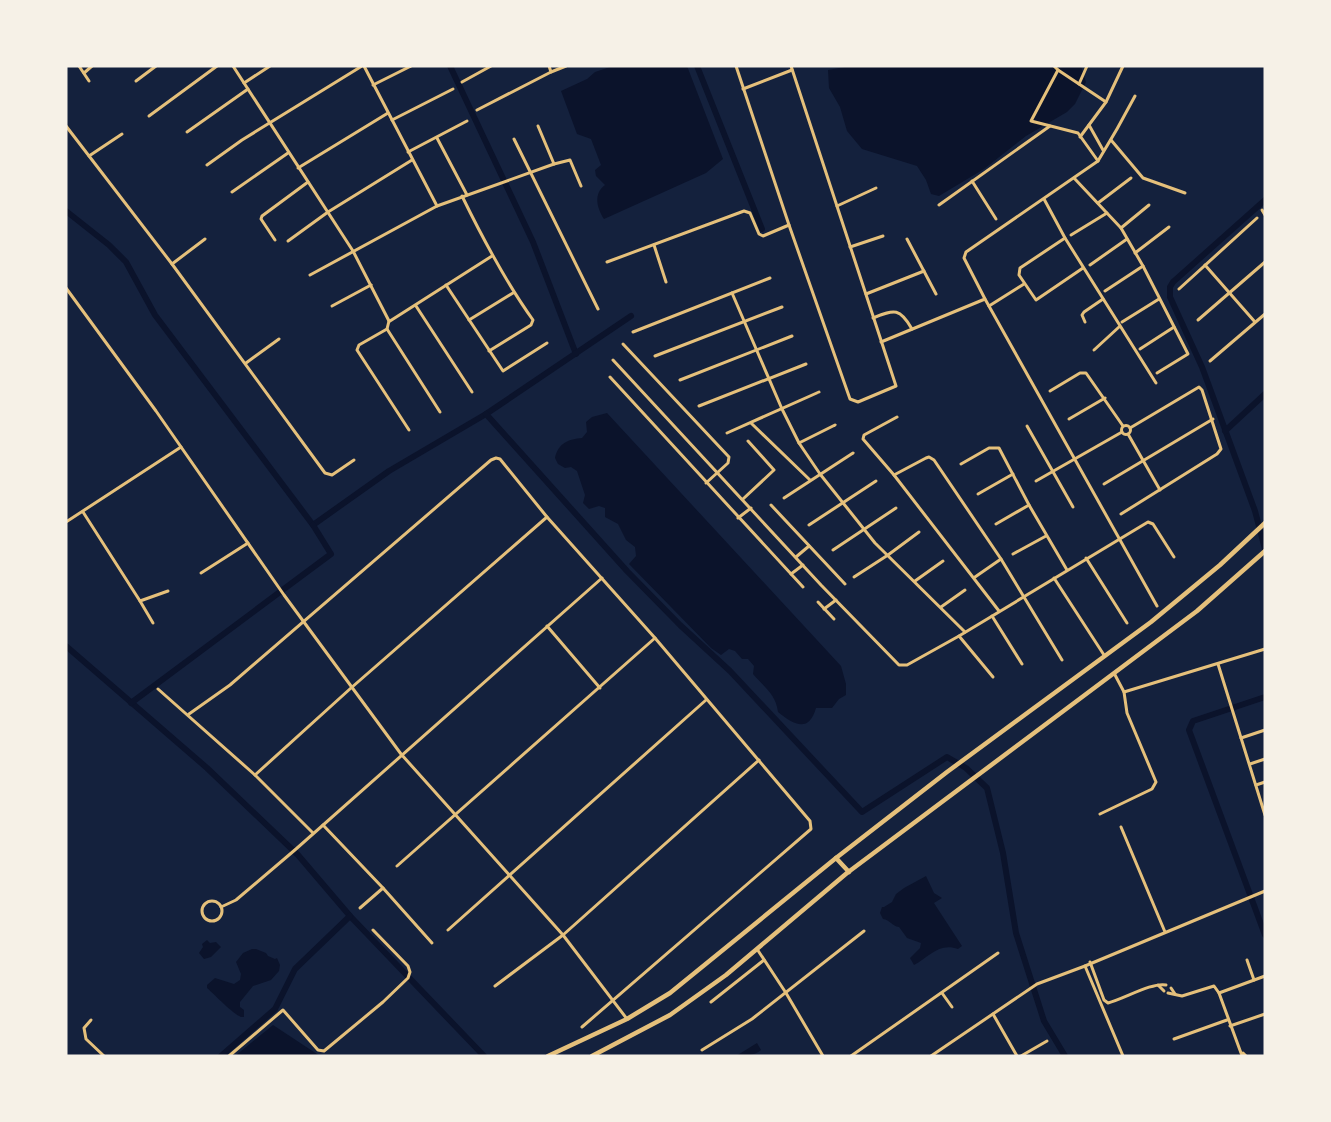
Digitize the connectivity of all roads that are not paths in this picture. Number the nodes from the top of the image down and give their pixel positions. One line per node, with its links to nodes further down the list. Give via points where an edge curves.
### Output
1 (80, 66): 19 (street)
2 (92, 66): 19 (street)
3 (156, 66): 21 (street)
4 (217, 66): 33 (street)
5 (233, 66): 23 (street)
6 (270, 66): 23 (street)
7 (363, 66): 25 (street); 36 (street)
8 (411, 66): 25 (street)
9 (491, 66): 22 (street)
10 (549, 66): 18 (street)
11 (566, 66): 18 (street)
12 (736, 66): 28 (street)
13 (1054, 66): 17 (street)
14 (1087, 66): 24 (street)
15 (1123, 66): 30 (street)
16 (791, 68): 28 (street); 72 (street)
17 (1058, 70): 24 (street); 40 (street, via 1031,121)
18 (551, 72): 31 (street)
19 (84, 73): 20 (street)
20 (89, 81)
21 (136, 81)
22 (462, 82)
23 (244, 83): 26 (street)
24 (1079, 84): 30 (street)
25 (374, 85): 32 (street)
26 (248, 89): 36 (street); 41 (street)
27 (453, 89): 34 (street)
28 (743, 89): 79 (street)
29 (1135, 96): 46 (street)
30 (1106, 102): 37 (street)
31 (477, 110)
32 (388, 113): 34 (street); 55 (street)
33 (149, 116)
34 (392, 120): 48 (street)
35 (467, 122): 43 (street)
36 (270, 125): 49 (street); 54 (street)
37 (1089, 125): 44 (street); 47 (street)
38 (66, 126): 50 (street)
39 (537, 126): 53 (street)
40 (1050, 126): 44 (street, via 1078,133); 59 (street)
41 (187, 132)
42 (122, 134): 50 (street)
43 (437, 137): 48 (street); 65 (street)
44 (1080, 137): 52 (street)
45 (514, 139): 56 (street)
46 (1111, 141): 47 (street); 64 (street, via 1143,178)
47 (1103, 150): 52 (street)
48 (408, 152): 51 (street)
49 (288, 153): 55 (street); 63 (street)
50 (89, 156): 97 (street)
51 (412, 160): 71 (street); 74 (street)
52 (1098, 161): 57 (street)
53 (554, 164): 56 (street); 61 (street, via 571,161)
54 (207, 165)
55 (298, 168): 60 (street)
56 (530, 172): 65 (street); 124 (street)
57 (1074, 178): 67 (street); 68 (street)
58 (1131, 178): 68 (street)
59 (972, 181): 69 (street); 78 (street)
60 (308, 182): 74 (street); 88 (street, via 262,216)
61 (581, 186)
62 (876, 188): 72 (street)
63 (232, 192)
64 (1185, 193)
65 (467, 195): 66 (street)
66 (462, 196): 71 (street); 94 (street)
67 (1044, 199): 84 (street); 117 (street, via 964,255)
68 (1098, 203): 75 (street)
69 (939, 205)
70 (1149, 205): 81 (street)
71 (437, 206): 92 (street)
72 (837, 206): 91 (street)
73 (1262, 210): 76 (street)
74 (328, 212): 89 (street); 92 (street)
75 (1107, 213): 81 (street); 82 (street)
76 (1265, 215)
77 (1257, 218): 99 (street)
78 (996, 219)
79 (789, 225): 90 (street, via 763,236 750,213 744,211); 141 (street, via 850,399 858,402 896,386)
80 (1168, 227): 93 (street)
81 (1121, 228): 87 (street)
82 (1071, 235)
83 (883, 236): 91 (street)
84 (1065, 238): 101 (street); 106 (street, via 1020,268)
85 (205, 239): 97 (street)
86 (907, 239): 102 (street)
87 (1127, 239): 93 (street); 98 (street)
88 (275, 240)
89 (288, 240)
90 (654, 245): 95 (street); 105 (street)
91 (850, 247): 115 (street)
92 (353, 251): 103 (street); 107 (street)
93 (1135, 253): 100 (street)
94 (492, 256): 108 (street); 112 (street)
95 (607, 262)
96 (1265, 262): 114 (street)
97 (172, 264): 151 (street)
98 (1090, 265)
99 (1205, 265): 110 (street); 114 (street)
100 (1143, 266): 111 (street); 119 (street)
101 (1083, 268): 106 (street, via 1038,299); 118 (street)
102 (924, 271): 115 (street); 116 (street)
103 (310, 275)
104 (770, 278): 113 (street)
105 (666, 282)
106 (1024, 284): 122 (street)
107 (371, 285): 120 (street); 129 (street)
108 (446, 285): 121 (street); 127 (street)
109 (66, 288): 179 (street)
110 (1179, 289)
111 (1105, 291)
112 (513, 293): 127 (street); 147 (street, via 533,323)
113 (732, 293): 130 (street); 138 (street)
114 (1229, 293): 128 (street); 133 (street)
115 (866, 294): 126 (street)
116 (936, 294)
117 (985, 299): 122 (street); 137 (street)
118 (1103, 299): 131 (street, via 1084,312); 134 (street)
119 (1159, 299): 132 (street); 135 (street)
120 (332, 306)
121 (416, 306): 129 (street); 159 (street)
122 (989, 306): 181 (street)
123 (782, 307): 130 (street)
124 (598, 309)
125 (1265, 314): 133 (street)
126 (873, 318): 137 (street, via 897,312); 141 (street)
127 (469, 320): 147 (street)
128 (1198, 320)
129 (389, 321): 136 (street)
130 (745, 321): 145 (street); 148 (street)
131 (1085, 322)
132 (1122, 322)
133 (1255, 322): 150 (street)
134 (1119, 327): 146 (street); 157 (street)
135 (1174, 327): 144 (street); 153 (street, via 1188,354)
136 (387, 329): 164 (street); 173 (street, via 357,350)
137 (912, 329): 141 (street)
138 (633, 332)
139 (792, 336): 145 (street)
140 (279, 339): 151 (street)
141 (881, 342)
142 (547, 343): 147 (street, via 506,371 501,370)
143 (622, 344): 186 (street, via 729,457)
144 (1140, 349)
145 (757, 350): 155 (street); 156 (street)
146 (1094, 350)
147 (489, 351)
148 (655, 356)
149 (613, 360): 186 (street)
150 (1210, 362)
151 (246, 363): 182 (street, via 325,473 332,475)
152 (806, 364): 155 (street)
153 (1157, 373)
154 (610, 377): 193 (street)
155 (768, 378): 162 (street); 163 (street)
156 (680, 380)
157 (1156, 383)
158 (1050, 391): 161 (street, via 1086,373)
159 (472, 392)
160 (819, 392): 163 (street)
161 (1105, 398): 167 (street); 171 (street)
162 (699, 406)
163 (782, 409): 168 (street); 178 (street)
164 (440, 412)
165 (897, 417): 189 (street, via 863,437)
166 (1213, 418): 172 (street, via 1198,387); 183 (street); 195 (street, via 1220,452)
167 (1068, 419)
168 (751, 423): 175 (street); 190 (street)
169 (835, 425): 178 (street)
170 (1027, 426): 185 (street)
171 (1124, 426): 172 (street); 174 (street)
172 (1130, 428): 176 (street)
173 (409, 430)
174 (1122, 432): 176 (street); 181 (street)
175 (727, 433)
176 (1128, 434): 183 (street)
177 (748, 441): 198 (street, via 774,470)
178 (799, 443): 187 (street)
179 (181, 447): 205 (street); 217 (street)
180 (853, 453): 187 (street)
181 (1075, 459): 185 (street); 216 (street)
182 (354, 460)
183 (1144, 461): 194 (street); 195 (street)
184 (961, 464): 188 (street, via 996,447)
185 (1053, 471): 192 (street); 202 (street)
186 (719, 472): 193 (street); 198 (street)
187 (820, 474): 190 (street); 199 (street)
188 (1013, 474): 196 (street); 201 (street)
189 (894, 475): 226 (street, via 931,458); 233 (street)
190 (810, 480): 197 (street)
191 (876, 481): 199 (street)
192 (1036, 481)
193 (706, 483): 208 (street)
194 (1104, 484)
195 (1160, 490): 206 (street)
196 (978, 494)
197 (784, 498)
198 (743, 499): 203 (street)
199 (843, 502): 212 (street); 213 (street)
200 (771, 505): 218 (street)
201 (1029, 505): 211 (street); 215 (street)
202 (1073, 507)
203 (751, 508): 208 (street); 223 (street)
204 (896, 508): 213 (street)
205 (83, 512): 209 (street); 243 (street)
206 (1121, 514)
207 (547, 517): 234 (street); 251 (street, via 496,458); 265 (street)
208 (738, 518): 231 (street)
209 (66, 522)
210 (1265, 523): 259 (main road, via 1182,597)
211 (996, 524)
212 (809, 525)
213 (862, 529): 219 (street); 222 (street)
214 (919, 532): 222 (street)
215 (1046, 536): 221 (street); 229 (street)
216 (1119, 539): 224 (street, via 1151,522); 225 (street); 245 (street)
217 (248, 543): 230 (street); 251 (street)
218 (809, 546): 223 (street); 237 (street)
219 (833, 550)
220 (1265, 551): 263 (main road, via 1197,611)
221 (1013, 554)
222 (888, 555): 232 (street); 236 (street)
223 (796, 557): 228 (street)
224 (1174, 557)
225 (1086, 558): 229 (street); 253 (street)
226 (1001, 559): 233 (street); 241 (street)
227 (943, 561): 236 (street)
228 (802, 565): 231 (street); 242 (street)
229 (1067, 570): 235 (street)
230 (201, 573)
231 (791, 574): 238 (street)
232 (854, 577)
233 (975, 577): 248 (street)
234 (602, 578): 254 (street); 257 (street)
235 (1053, 578): 241 (street); 259 (street)
236 (915, 582): 246 (street)
237 (845, 585)
238 (803, 587)
239 (965, 590): 246 (street)
240 (168, 591): 243 (street)
241 (1024, 596): 248 (street); 260 (street)
242 (836, 600): 247 (street); 256 (street, via 903,666)
243 (140, 601): 252 (street)
244 (818, 602): 247 (street)
245 (1156, 606)
246 (941, 607): 255 (street)
247 (824, 609): 250 (street)
248 (999, 610): 249 (street)
249 (992, 616): 255 (street); 261 (street)
250 (834, 619)
251 (304, 622): 265 (street); 270 (street)
252 (153, 623)
253 (1127, 623)
254 (547, 626): 266 (street); 273 (street)
255 (965, 632): 256 (street)
256 (959, 636): 264 (street)
257 (655, 638): 266 (street); 269 (street)
258 (1265, 650): 262 (street)
259 (1104, 655): 286 (main road)
260 (1062, 660)
261 (1022, 663)
262 (1218, 664): 268 (street); 272 (street)
263 (1114, 673): 268 (street); 288 (main road)
264 (993, 677)
265 (351, 688): 273 (street); 277 (street)
266 (600, 688): 282 (street)
267 (158, 689): 270 (street)
268 (1124, 693): 281 (street, via 1127,713 1156,782 1152,789)
269 (706, 699): 275 (street); 289 (street)
270 (189, 714): 277 (street)
271 (1265, 730): 272 (street)
272 (1241, 738): 276 (street)
273 (401, 754): 282 (street); 283 (street)
274 (1265, 759): 276 (street)
275 (759, 760): 298 (street); 318 (street, via 810,820 811,829)
276 (1249, 765): 279 (street)
277 (255, 775): 285 (street)
278 (1265, 782): 279 (street)
279 (1256, 785): 280 (street)
280 (1265, 813)
281 (1100, 814)
282 (454, 815): 287 (street); 289 (street)
283 (322, 825): 285 (street); 290 (street)
284 (1122, 827): 297 (street)
285 (313, 833): 292 (street, via 236,900)
286 (836, 858): 288 (main road); 323 (main road, via 670,993)
287 (397, 866)
288 (849, 872): 300 (main road)
289 (510, 876): 295 (street); 298 (street)
290 (383, 888): 293 (street); 299 (street)
291 (1265, 891): 297 (street)
292 (221, 907): 292 (street, via 215,920 209,921 202,915 206,903)
293 (360, 908)
294 (374, 930): 333 (street, via 408,966 409,976 383,1002 324,1051 318,1050 283,1010)
295 (448, 930)
296 (864, 931): 313 (street)
297 (1165, 932): 304 (street)
298 (562, 935): 310 (street); 318 (street)
299 (432, 943)
300 (757, 949): 302 (street); 335 (main road, via 670,1015)
301 (998, 954): 314 (street)
302 (764, 960): 313 (street); 319 (street)
303 (1247, 960): 307 (street)
304 (1090, 962): 305 (street); 308 (street, via 1108,1003)
305 (1085, 966): 321 (street, via 1037,984); 340 (street)
306 (1265, 976): 307 (street)
307 (1254, 980): 316 (street)
308 (1158, 985): 309 (street); 312 (street)
309 (1166, 985)
310 (495, 987)
311 (1172, 988): 317 (street)
312 (1164, 991)
313 (786, 993): 330 (street); 336 (street)
314 (942, 993): 320 (street); 337 (street)
315 (1168, 993): 317 (street)
316 (1219, 993): 317 (street, via 1214,986 1182,996); 325 (street)
317 (1175, 994)
318 (614, 1000): 323 (street); 327 (street)
319 (711, 1002)
320 (952, 1007)
321 (993, 1014): 338 (street); 339 (street)
322 (1265, 1014): 326 (street)
323 (627, 1019): 334 (main road)
324 (91, 1020): 332 (street, via 84,1028 86,1039)
325 (1227, 1020): 326 (street); 328 (street)
326 (1230, 1026): 331 (street)
327 (582, 1027)
328 (1174, 1039)
329 (1047, 1041): 339 (street)
330 (702, 1050)
331 (1241, 1055): 341 (street)
332 (104, 1056)
333 (229, 1056)
334 (548, 1056)
335 (592, 1056)
336 (823, 1056)
337 (851, 1056)
338 (931, 1056)
339 (1019, 1056)
340 (1123, 1056)
341 (1246, 1056)

